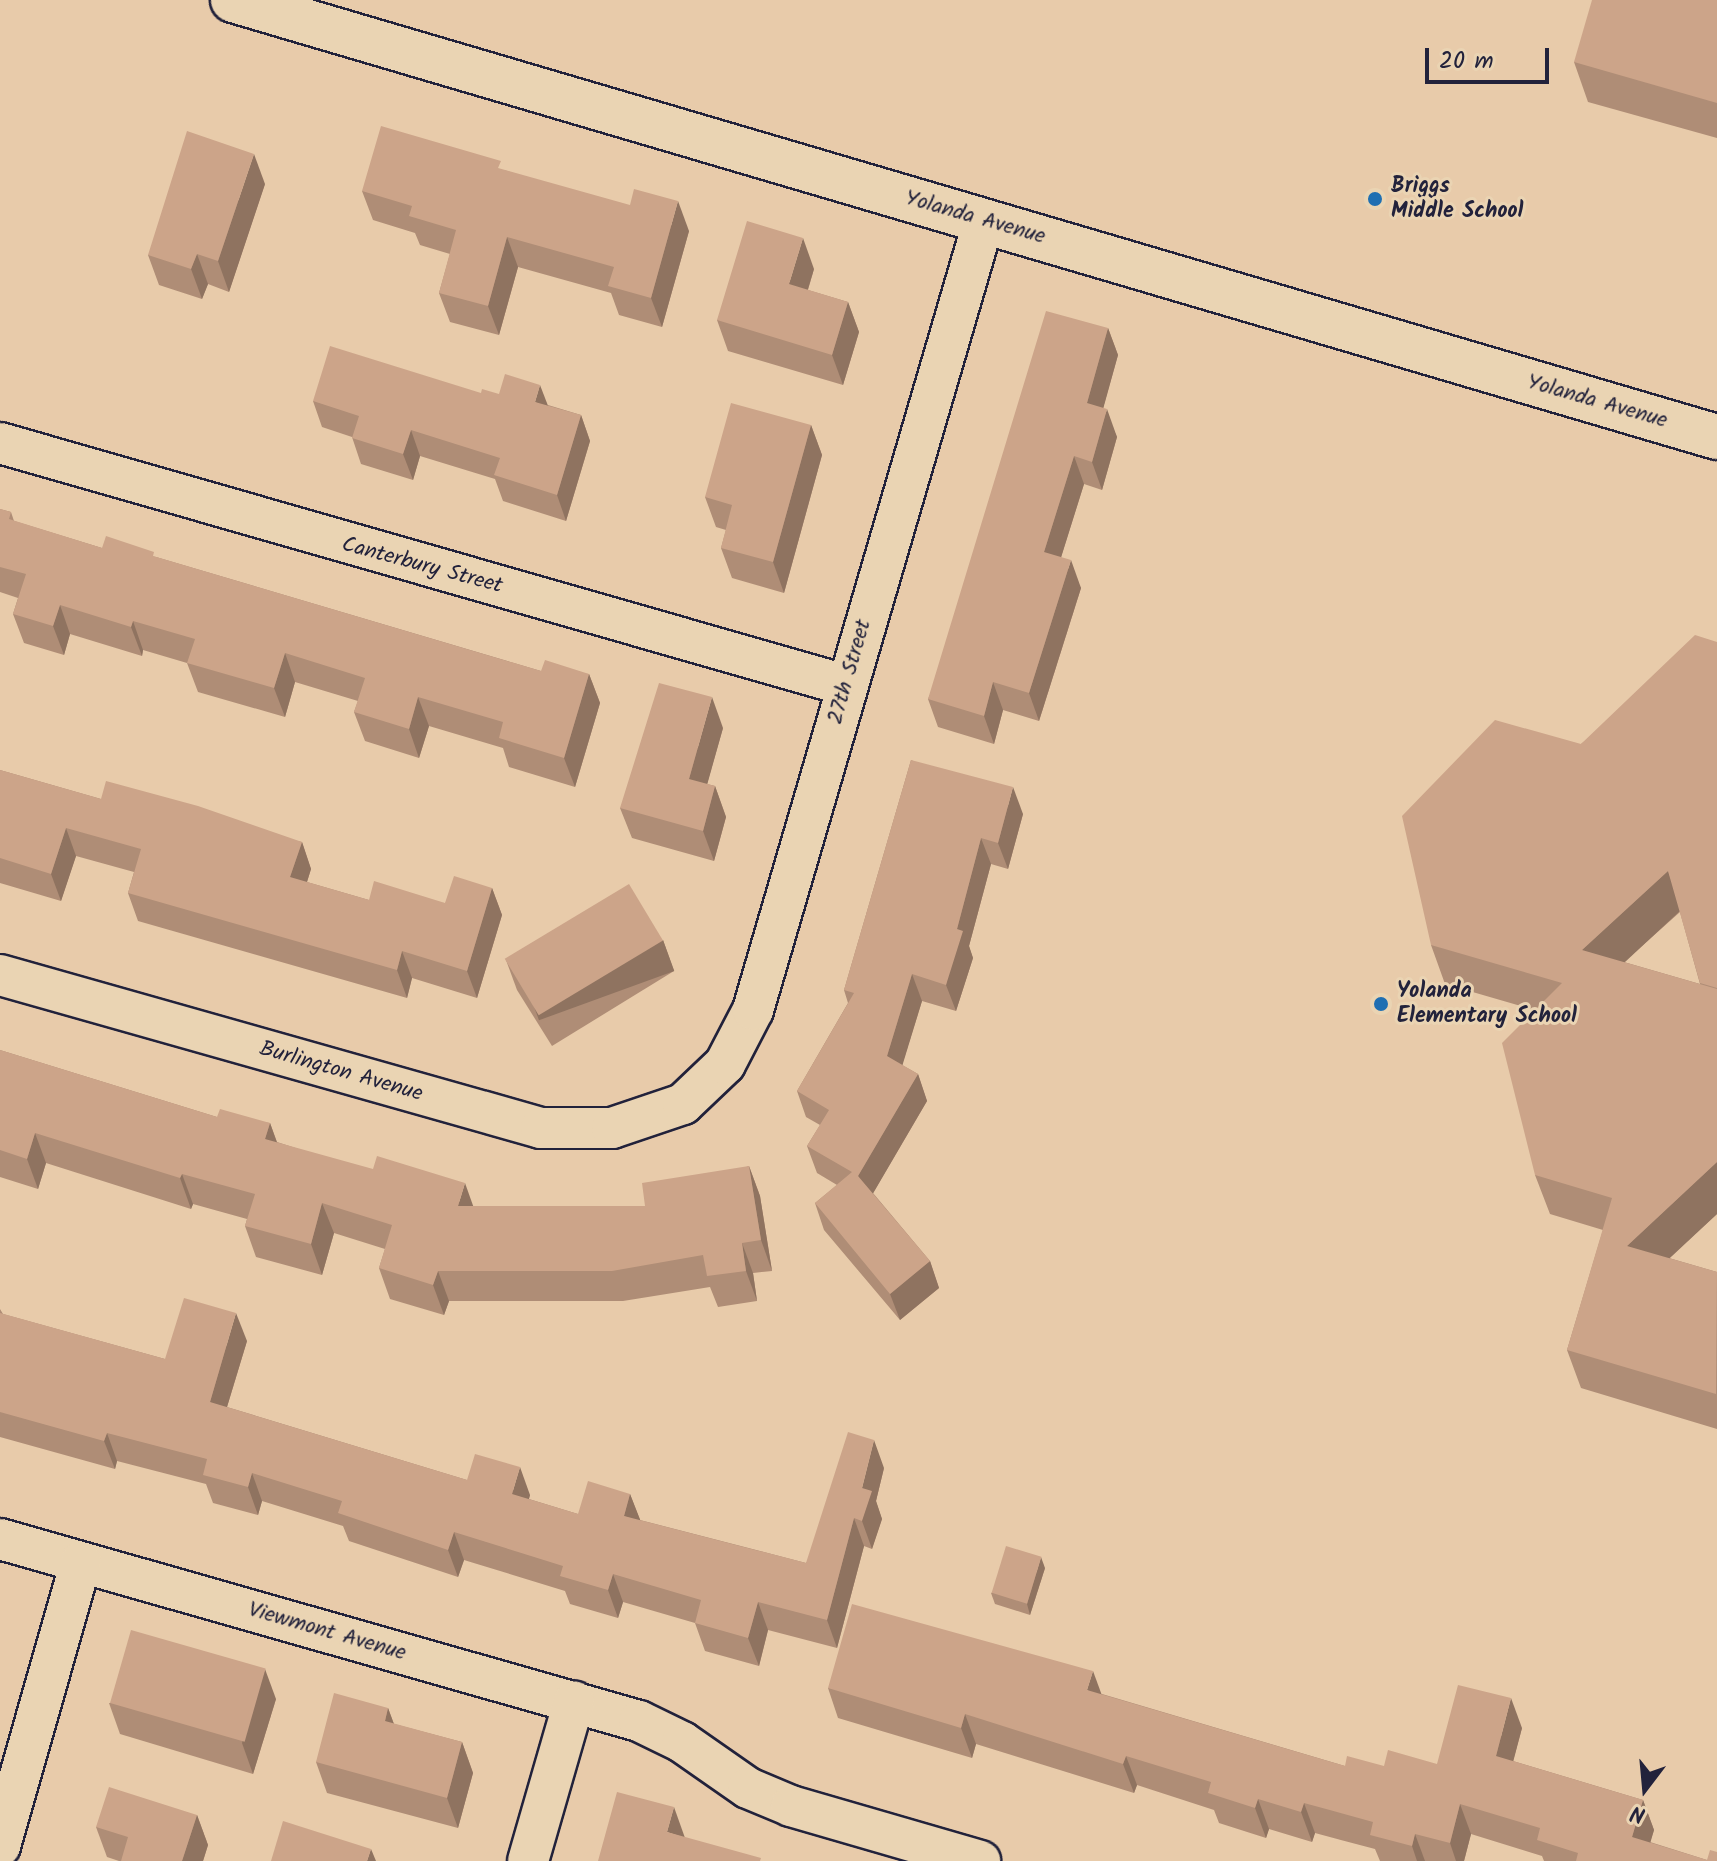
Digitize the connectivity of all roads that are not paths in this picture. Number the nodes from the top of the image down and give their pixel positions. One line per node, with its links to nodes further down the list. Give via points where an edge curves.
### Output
1 (233, 0): 2 (street, Yolanda Avenue)
2 (984, 220): 3 (street, Yolanda Avenue); 5 (street, 27th Street)
3 (1717, 437)
4 (0, 443): 5 (street, Canterbury Street)
5 (845, 685): 7 (street, 27th Street, via 753,1010 725,1064)
6 (0, 975): 7 (street, Burlington Avenue, via 541,1128 612,1128)
7 (683, 1104)
8 (0, 1539): 9 (street, Viewmont Avenue)
9 (81, 1562): 10 (street, Viewmont Avenue); 11 (street)
10 (574, 1702): 12 (street); 13 (street, Viewmont Avenue, via 639,1721 748,1788 791,1806)
11 (0, 1846)
12 (528, 1861)
13 (980, 1861)

